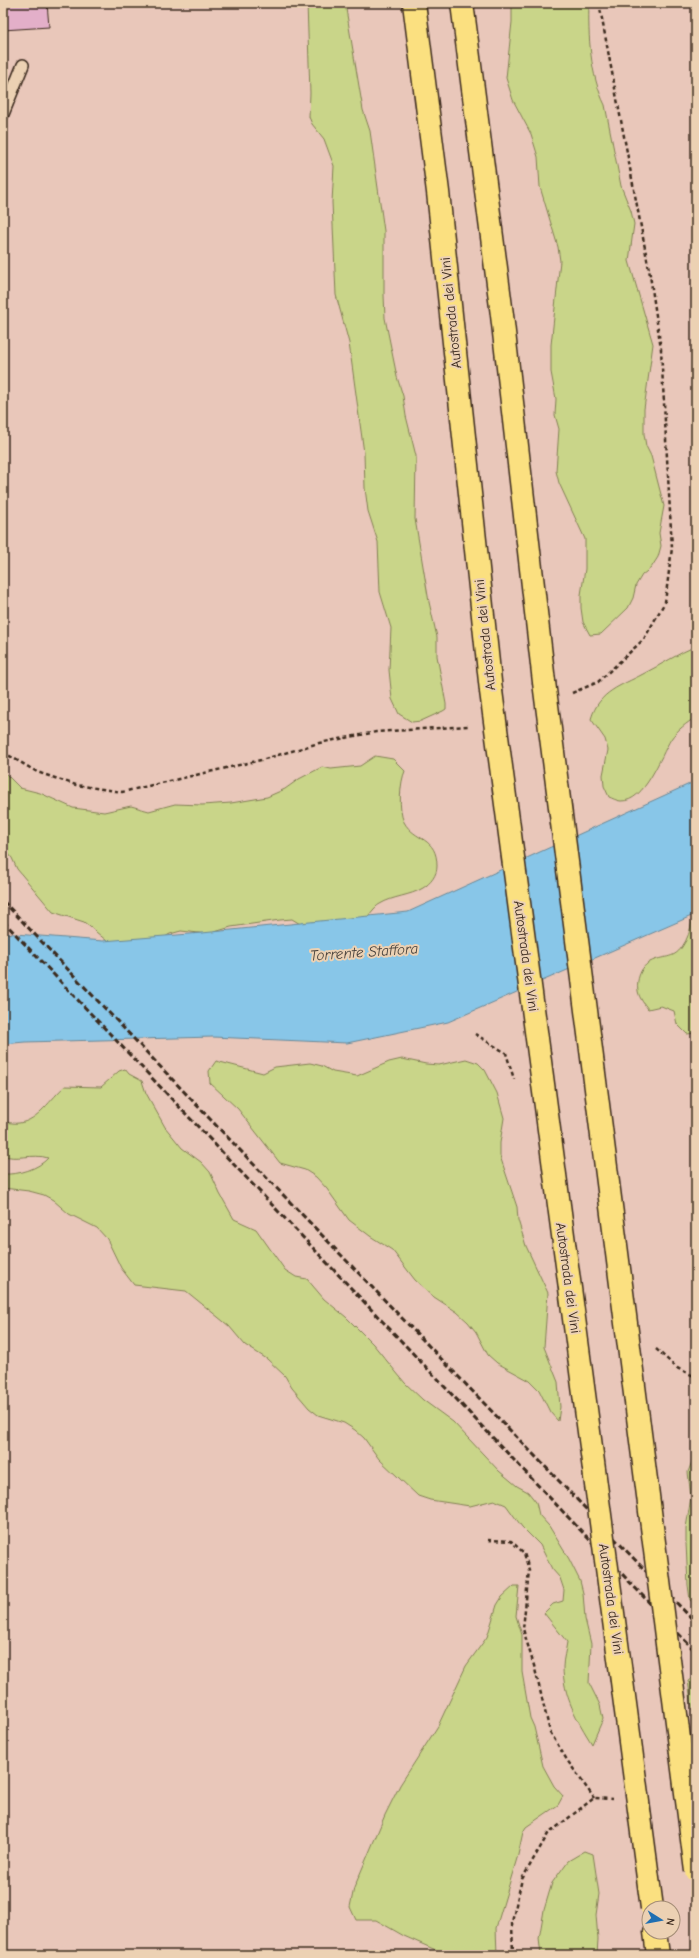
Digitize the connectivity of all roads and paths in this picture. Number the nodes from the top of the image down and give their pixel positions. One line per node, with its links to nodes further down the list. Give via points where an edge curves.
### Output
1 (414, 3): 9 (highway, Autostrada dei Vini, bridge, via 438,192 491,691)
2 (462, 3): 8 (highway, bridge, via 502,315 544,682)
3 (23, 65): 4 (lane)
4 (3, 114)
5 (488, 1540): 6 (path, via 511,1541 524,1553 529,1570 523,1629 550,1732)
6 (594, 1798): 7 (path); 10 (path, via 548,1834 522,1879 512,1922)
7 (616, 1799)
8 (696, 1871)
9 (651, 1900)
10 (513, 1955)

